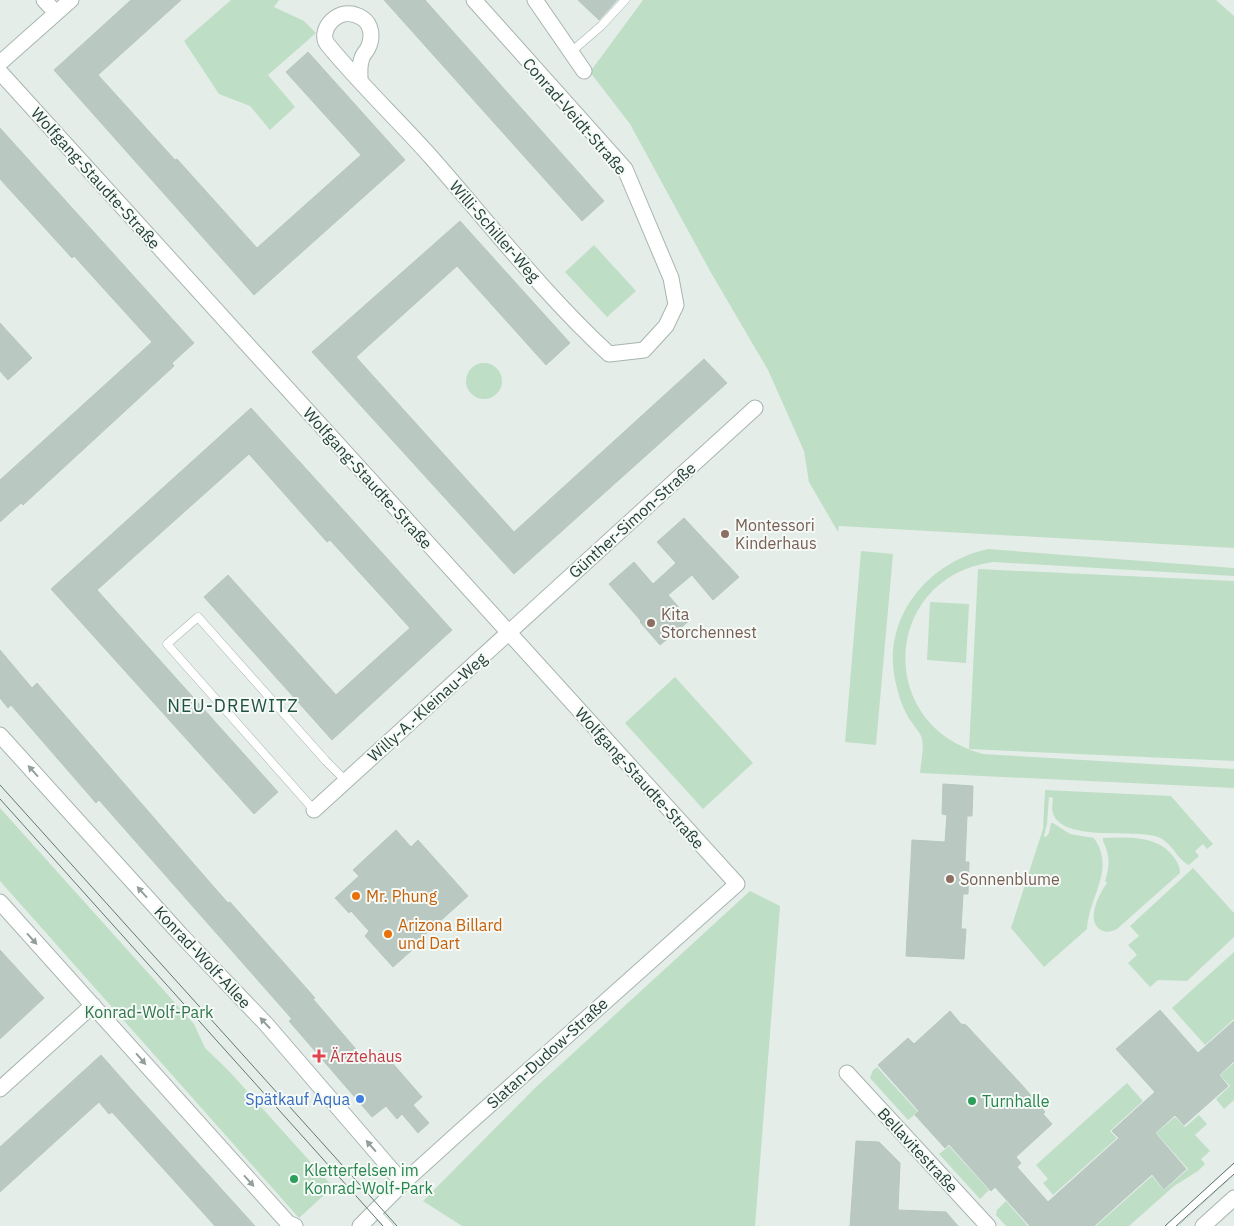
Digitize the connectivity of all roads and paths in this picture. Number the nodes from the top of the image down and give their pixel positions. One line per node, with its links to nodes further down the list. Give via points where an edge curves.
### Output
1 (44, 0): 6 (street)
2 (71, 0): 6 (street)
3 (474, 0): 12 (street, Conrad-Veidt-Straße, via 625,169 671,278 676,304 666,326)
4 (535, 0): 7 (street)
5 (625, 0): 7 (lane)
6 (56, 13): 8 (street)
7 (571, 52): 9 (street)
8 (0, 63)
9 (584, 71)
10 (0, 72): 14 (street, Wolfgang-Staudte-Straße)
11 (360, 80): 12 (street, Willi-Schiller-Weg, via 591,337 609,354)
12 (644, 350)
13 (756, 408): 14 (street, Günther-Simon-Straße)
14 (509, 633): 16 (street, Willy-A.-Kleinau-Weg); 18 (street, Wolfgang-Staudte-Straße)
15 (0, 735): 24 (street, Konrad-Wolf-Allee, one-way to 15, via 266,1024)
16 (346, 780): 17 (street, Willy-A.-Kleinau-Weg); 17 (lane, Willy-A.-Kleinau-Weg, via 198,617 167,644)
17 (314, 810)
18 (737, 884): 24 (street, Slatan-Dudow-Straße)
19 (0, 902): 20 (street, one-way to 20)
20 (93, 1005): 22 (street); 27 (street, one-way to 27, via 245,1177 288,1223)
21 (847, 1074): 30 (street, Bellavitestraße)
22 (0, 1089)
23 (1234, 1169): 31 (lane)
24 (403, 1183): 26 (street, Slatan-Dudow-Straße)
25 (1234, 1198): 32 (street)
26 (375, 1211): 28 (street, Slatan-Dudow-Straße); 29 (lane)
27 (295, 1226)
28 (360, 1226)
29 (389, 1226)
30 (988, 1226)
31 (1171, 1226)
32 (1203, 1226)

